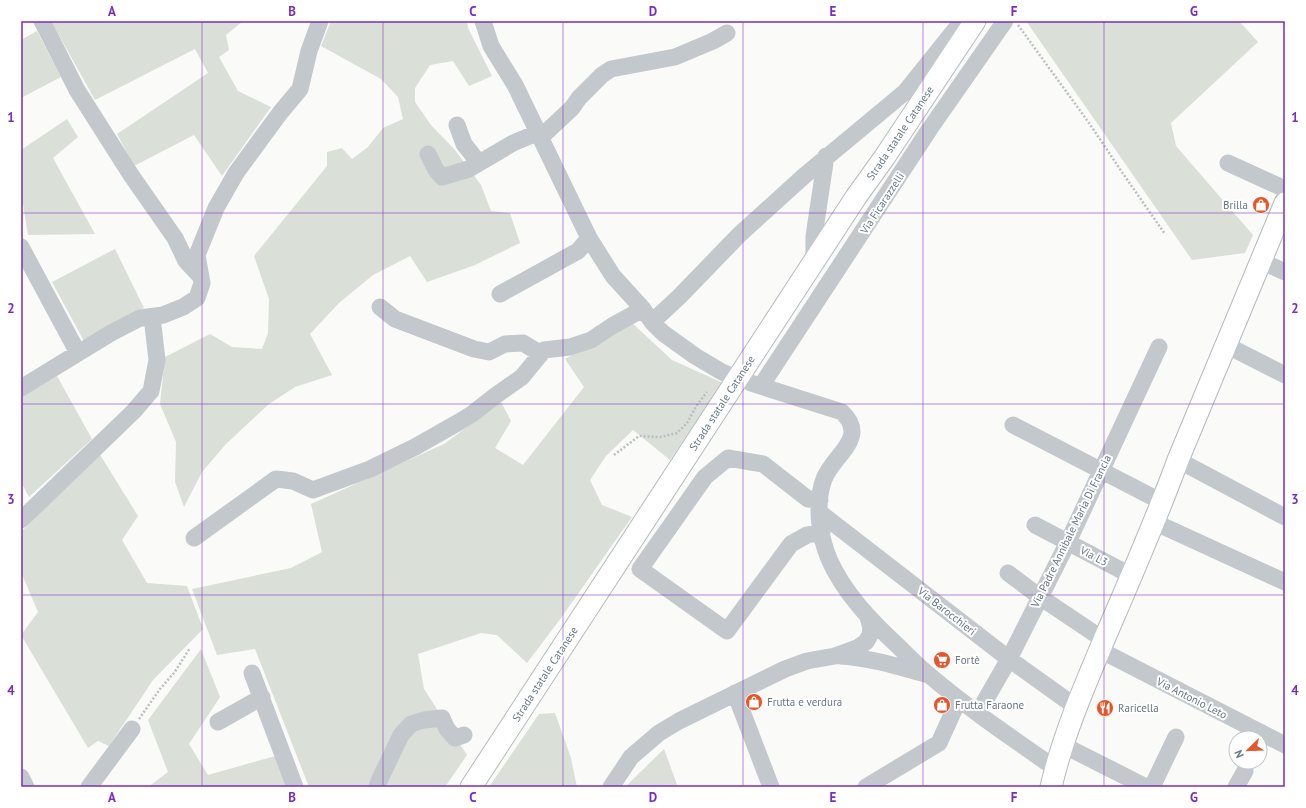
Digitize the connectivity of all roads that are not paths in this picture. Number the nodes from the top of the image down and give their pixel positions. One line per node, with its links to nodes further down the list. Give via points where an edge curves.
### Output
1 (42, 21): 23 (street, via 77,90 130,175 175,238 186,260)
2 (320, 21): 23 (street, via 309,51 300,89 236,173 216,208 197,255)
3 (483, 21): 11 (street, via 491,46 515,85)
4 (962, 21): 13 (street, via 905,92)
5 (975, 21): 8 (main road, Strada statale Catanese)
6 (1005, 21): 10 (street, Via Ficarazzelli)
7 (727, 33): 11 (street, via 675,58 612,69 602,75 572,108)
8 (911, 119): 10 (street); 20 (main road, Strada statale Catanese)
9 (457, 125): 14 (street, via 464,144)
10 (929, 130): 39 (street, Via Ficarazzelli, via 756,384 842,412 849,420 852,436 824,479)
11 (539, 135): 14 (street, via 513,143); 18 (street)
12 (428, 154): 14 (street, via 442,177 469,169)
13 (826, 156): 20 (street, via 814,236); 26 (street, via 740,235 679,297)
14 (479, 163)
15 (1228, 163): 16 (street)
16 (1285, 189)
17 (1285, 203): 21 (main road)
18 (589, 238): 24 (street, via 578,251); 26 (street, via 613,276)
19 (21, 247): 30 (street)
20 (814, 261): 78 (main road, Strada statale Catanese)
21 (1261, 262): 22 (street); 28 (main road)
22 (1285, 272)
23 (201, 278): 27 (street, via 197,298 183,307)
24 (500, 294)
25 (380, 307): 31 (street, via 395,319 474,349 489,352 505,344 523,344)
26 (648, 316): 31 (street, via 612,326 591,340 570,347 544,350); 32 (street, via 663,333)
27 (152, 317): 30 (street, via 140,318); 41 (street, via 157,360 151,391 134,411)
28 (1226, 345): 33 (street); 36 (main road)
29 (1159, 347): 37 (street, Via Padre Annibale Maria Di Francia)
30 (78, 353): 34 (street)
31 (541, 354): 45 (street, via 522,377 472,414 415,447 370,469 313,490 293,481 276,479)
32 (725, 373)
33 (1285, 375)
34 (21, 388)
35 (1013, 425): 37 (street)
36 (1178, 460): 38 (main road); 40 (street)
37 (1101, 470): 38 (street); 46 (street, Via Padre Annibale Maria Di Francia)
38 (1162, 502): 42 (main road)
39 (820, 506): 44 (street); 44 (street, Via Barocchieri, via 763,464 728,458 705,478 640,569 726,631 791,544 807,535); 57 (street, Via Barocchieri)
40 (1285, 517)
41 (21, 520)
42 (1154, 522): 48 (main road); 49 (street)
43 (1035, 525): 46 (street, Via L3)
44 (822, 532): 51 (street, via 829,558 837,574)
45 (194, 538)
46 (1068, 542): 48 (street, Via L3); 50 (street, Via Padre Annibale Maria Di Francia)
47 (1008, 573): 50 (street, Via Antonio Leto)
48 (1132, 576): 54 (main road)
49 (1285, 582)
50 (1040, 597): 54 (street, Via Antonio Leto); 57 (street, Via Padre Annibale Maria Di Francia)
51 (868, 616): 52 (street); 53 (street, via 871,628)
52 (889, 638): 53 (street, via 880,637); 59 (street)
53 (866, 642): 55 (street); 56 (street, via 864,651)
54 (1102, 645): 63 (main road); 70 (street, Via Antonio Leto)
55 (835, 656): 56 (street); 60 (street, via 785,670)
56 (867, 659): 59 (street)
57 (1010, 659): 63 (street, Via Barocchieri); 64 (street, Via Padre Annibale Maria Di Francia)
58 (252, 673): 61 (street)
59 (928, 674): 62 (street)
60 (735, 693): 79 (street, via 676,715 660,733 631,757); 80 (street)
61 (262, 697): 65 (street); 76 (street)
62 (959, 699): 64 (street); 81 (street, via 939,743)
63 (1076, 707): 69 (main road)
64 (978, 713): 72 (street)
65 (218, 722)
66 (132, 729): 75 (street)
67 (464, 735): 77 (street, via 455,738 442,718 411,724 401,736)
68 (1176, 737): 83 (street)
69 (1063, 745): 72 (main road); 82 (street)
70 (1285, 745)
71 (1245, 771): 84 (street)
72 (1053, 777)
73 (21, 778): 74 (street)
74 (26, 787)
75 (89, 787)
76 (295, 787)
77 (377, 787)
78 (471, 787)
79 (611, 787)
80 (771, 787)
81 (866, 787)
82 (1146, 787)
83 (1152, 787)
84 (1236, 787)

